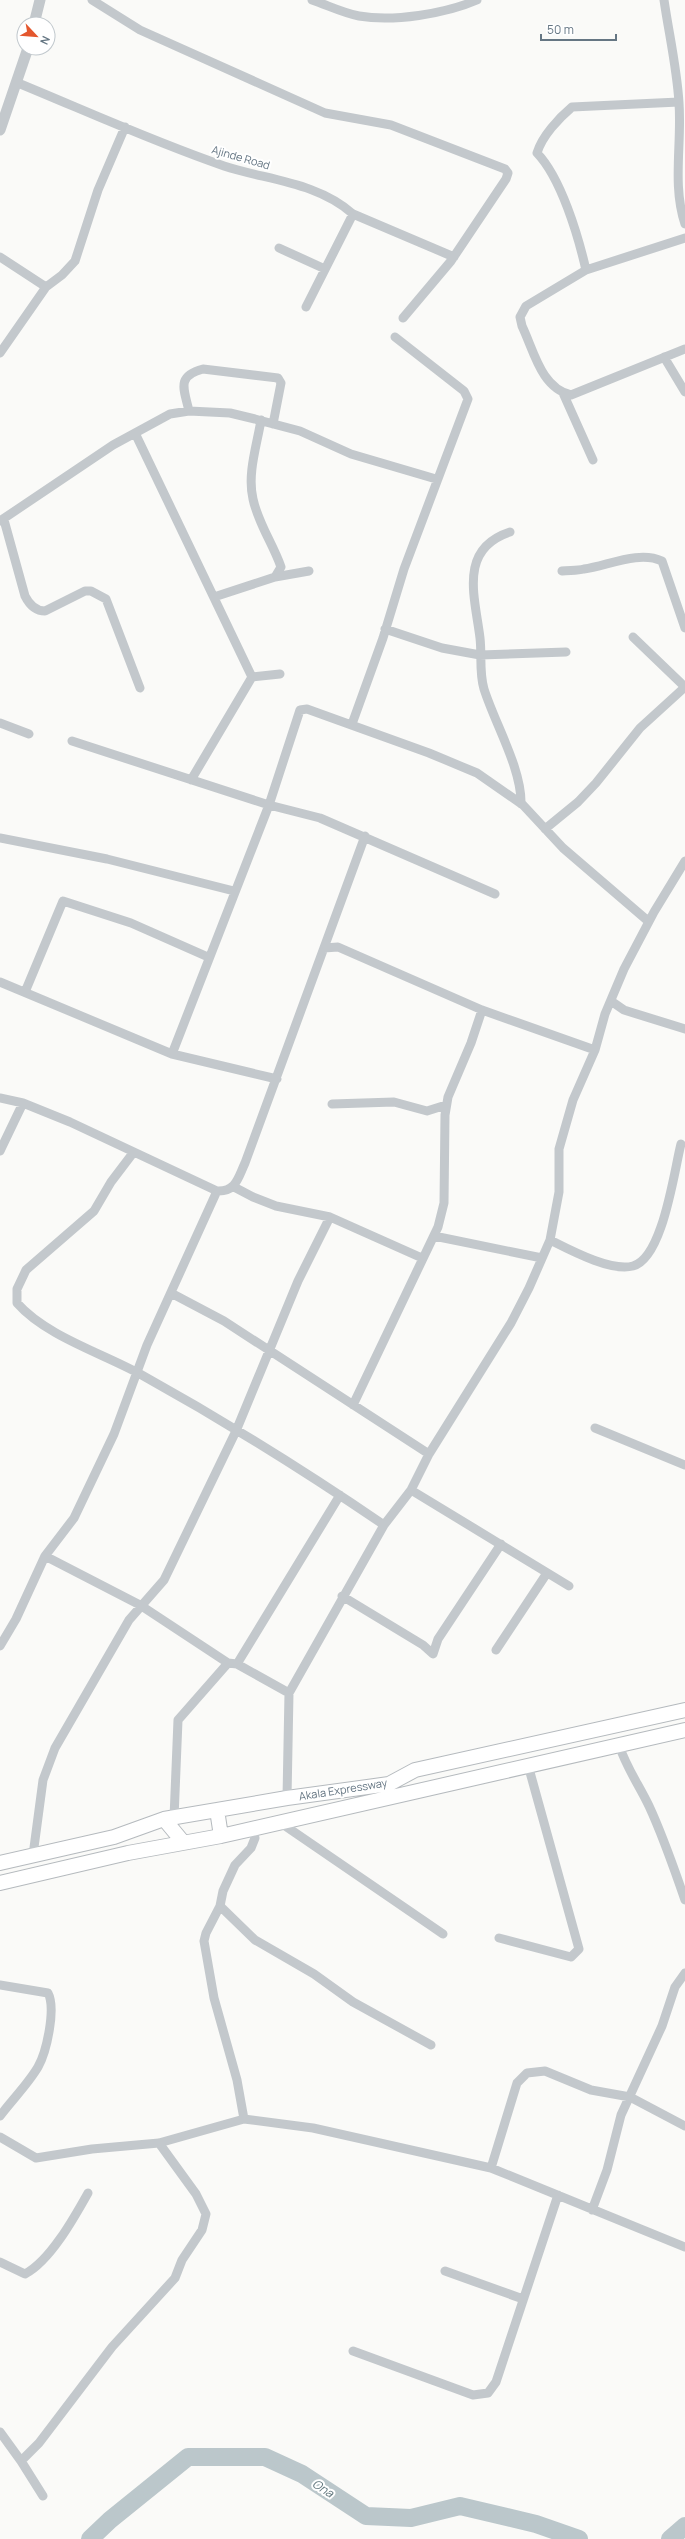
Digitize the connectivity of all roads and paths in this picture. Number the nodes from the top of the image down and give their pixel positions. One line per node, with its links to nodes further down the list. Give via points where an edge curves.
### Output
1 (40, 0): 6 (street)
2 (92, 0): 16 (street, via 140,30 325,113 391,125 506,169 506,179)
3 (312, 0): 4 (street, via 357,15 378,18 408,16 457,7)
4 (477, 0)
5 (664, 0): 9 (street)
6 (36, 16)
7 (26, 56): 8 (street)
8 (18, 83): 10 (street, Ajinde Road); 11 (street)
9 (681, 99): 13 (street, via 678,182); 19 (street, via 572,106 538,147 537,153 547,164 568,209)
10 (125, 127): 12 (street, Ajinde Road, via 224,166 301,186 345,207); 20 (street, via 98,190 75,261)
11 (0, 130)
12 (353, 214): 16 (street, Ajinde Road); 18 (street)
13 (685, 224)
14 (685, 238): 19 (street)
15 (279, 248): 18 (street)
16 (454, 257): 22 (street)
17 (0, 258): 20 (street)
18 (325, 269): 21 (street)
19 (586, 270): 28 (street, via 526,306 520,317 547,380)
20 (46, 287): 25 (street)
21 (306, 307)
22 (402, 318)
23 (395, 337): 34 (street, via 466,394 468,399)
24 (685, 349): 26 (street)
25 (0, 353)
26 (664, 357): 27 (street); 28 (street, via 571,395)
27 (685, 392)
28 (563, 393): 33 (street)
29 (189, 411): 30 (street, via 230,413); 31 (street, via 183,385 186,377 194,372 203,369 278,378 281,383); 32 (street, via 170,414)
30 (261, 420): 31 (street); 39 (street, via 251,491 260,522 281,567)
31 (273, 424): 34 (street, via 300,431 352,454)
32 (135, 433): 35 (street, via 113,445); 40 (street)
33 (593, 460)
34 (436, 479): 42 (street)
35 (2, 521): 48 (street, via 29,603 39,611 45,612 85,591 91,591 106,599)
36 (510, 532): 45 (street, via 496,536 487,544 480,554 472,578)
37 (309, 571): 39 (street)
38 (562, 571): 41 (street, via 637,558 662,561)
39 (275, 577): 40 (street)
40 (214, 597): 47 (street)
41 (685, 628)
42 (385, 630): 45 (street, via 442,648); 50 (street)
43 (633, 637): 56 (street, via 685,687 640,728 596,784)
44 (566, 652): 45 (street)
45 (480, 655): 54 (street, via 484,687 520,782)
46 (280, 674): 47 (street)
47 (252, 677): 53 (street)
48 (140, 688)
49 (0, 723): 51 (street)
50 (352, 724): 54 (street, via 477,774); 55 (street, via 307,709 300,710)
51 (29, 734)
52 (72, 741): 53 (street)
53 (191, 780): 55 (street)
54 (521, 804): 56 (street)
55 (269, 805): 57 (street, via 301,812); 60 (street)
56 (545, 829): 62 (street, via 598,880)
57 (365, 836): 61 (street); 63 (street)
58 (0, 838): 60 (street, via 107,859)
59 (685, 861): 62 (street)
60 (234, 891): 66 (street)
61 (495, 894)
62 (648, 921): 69 (street)
63 (330, 930): 64 (street); 65 (street)
64 (338, 947): 65 (street); 70 (street)
65 (324, 948): 74 (street)
66 (208, 957): 68 (street, via 131,922 63,901); 73 (street)
67 (0, 982): 68 (street)
68 (25, 992): 73 (street)
69 (611, 1000): 71 (street, via 624,1010); 72 (street)
70 (482, 1010): 72 (street); 78 (street)
71 (685, 1029)
72 (596, 1050): 86 (street, via 574,1100 559,1149 559,1192)
73 (172, 1054): 74 (street)
74 (277, 1080): 82 (street, via 261,1127)
75 (0, 1098): 76 (street)
76 (23, 1103): 80 (street); 81 (street, via 70,1122)
77 (332, 1104): 78 (street, via 394,1102 427,1111)
78 (446, 1105): 85 (street, via 444,1203)
79 (681, 1144): 86 (street, via 658,1237 643,1261 633,1266 608,1264)
80 (0, 1151)
81 (133, 1153): 83 (street); 91 (street, via 111,1182 94,1211 26,1270 18,1290 17,1303 33,1317 81,1346)
82 (234, 1187): 83 (street); 84 (street, via 276,1206)
83 (217, 1191): 89 (street)
84 (330, 1217): 87 (street); 90 (street, via 298,1280)
85 (434, 1236): 87 (street); 88 (street)
86 (550, 1240): 88 (street)
87 (422, 1258): 92 (street)
88 (542, 1258): 95 (street, via 511,1323)
89 (171, 1293): 90 (street, via 224,1321); 91 (street, via 147,1345)
90 (267, 1351): 92 (street); 94 (street)
91 (138, 1373): 94 (street); 101 (street, via 114,1434 74,1518)
92 (353, 1405): 95 (street)
93 (595, 1428): 96 (street)
94 (236, 1431): 98 (street); 105 (street, via 164,1580)
95 (429, 1454): 97 (street)
96 (685, 1465)
97 (411, 1490): 99 (street); 100 (street)
98 (340, 1495): 99 (street); 109 (street)
99 (384, 1525): 104 (street)
100 (502, 1544): 102 (street); 104 (street, via 438,1639 433,1654 423,1645)
101 (45, 1556): 105 (street, via 128,1599); 106 (street, via 16,1619)
102 (547, 1573): 103 (street); 107 (street)
103 (569, 1586)
104 (342, 1596): 110 (street)
105 (139, 1609): 108 (street); 122 (street, via 129,1620 55,1748 43,1780)
106 (0, 1646)
107 (496, 1650)
108 (228, 1663): 109 (street); 117 (street, via 178,1720)
109 (238, 1664): 110 (street)
110 (289, 1693): 115 (street)
111 (685, 1710): 115 (main road, Akala Expressway, via 415,1770 389,1784)
112 (685, 1730): 113 (main road, Akala Expressway)
113 (619, 1745): 114 (main road, Akala Expressway); 125 (street, via 664,1841)
114 (528, 1765): 118 (main road, Akala Expressway); 128 (street, via 579,1949 571,1957)
115 (287, 1798): 116 (main road, Akala Expressway)
116 (217, 1810): 117 (main road, Akala Expressway); 120 (main road)
117 (169, 1819): 121 (main road); 122 (main road, Akala Expressway, via 114,1837)
118 (278, 1821): 119 (main road, Akala Expressway); 127 (street)
119 (252, 1828): 120 (main road, Akala Expressway); 126 (street, via 255,1838 251,1848 235,1865 223,1891)
120 (221, 1836): 121 (main road, Akala Expressway)
121 (183, 1842): 124 (main road, Akala Expressway)
122 (33, 1855): 123 (main road, Akala Expressway)
123 (0, 1863)
124 (0, 1883)
125 (685, 1900)
126 (220, 1906): 131 (street, via 255,1940 314,1974 353,2002); 134 (street, via 210,1923 204,1941 214,1998 237,2080)
127 (443, 1934)
128 (499, 1938)
129 (684, 1978): 132 (street)
130 (0, 1985): 133 (street, via 48,1992 52,2000 46,2045 38,2067)
131 (431, 2045)
132 (630, 2098): 135 (street); 138 (street, via 591,2090 545,2072 527,2073 517,2083); 141 (street, via 617,2126 608,2170)
133 (0, 2116)
134 (244, 2119): 137 (street); 138 (street, via 329,2131)
135 (685, 2126)
136 (0, 2137): 137 (street, via 36,2158 92,2149)
137 (159, 2143): 148 (street, via 196,2194 206,2214 202,2230 182,2260 174,2278 112,2347 39,2443)
138 (491, 2168): 140 (street)
139 (88, 2193): 143 (street, via 37,2268 25,2274)
140 (558, 2195): 141 (street); 145 (street)
141 (592, 2210): 142 (street)
142 (685, 2247)
143 (0, 2262)
144 (445, 2272): 145 (street)
145 (523, 2299): 146 (street, via 494,2389 482,2395 473,2395)
146 (353, 2351)
147 (0, 2432): 148 (street)
148 (21, 2461): 149 (street)
149 (42, 2496)

